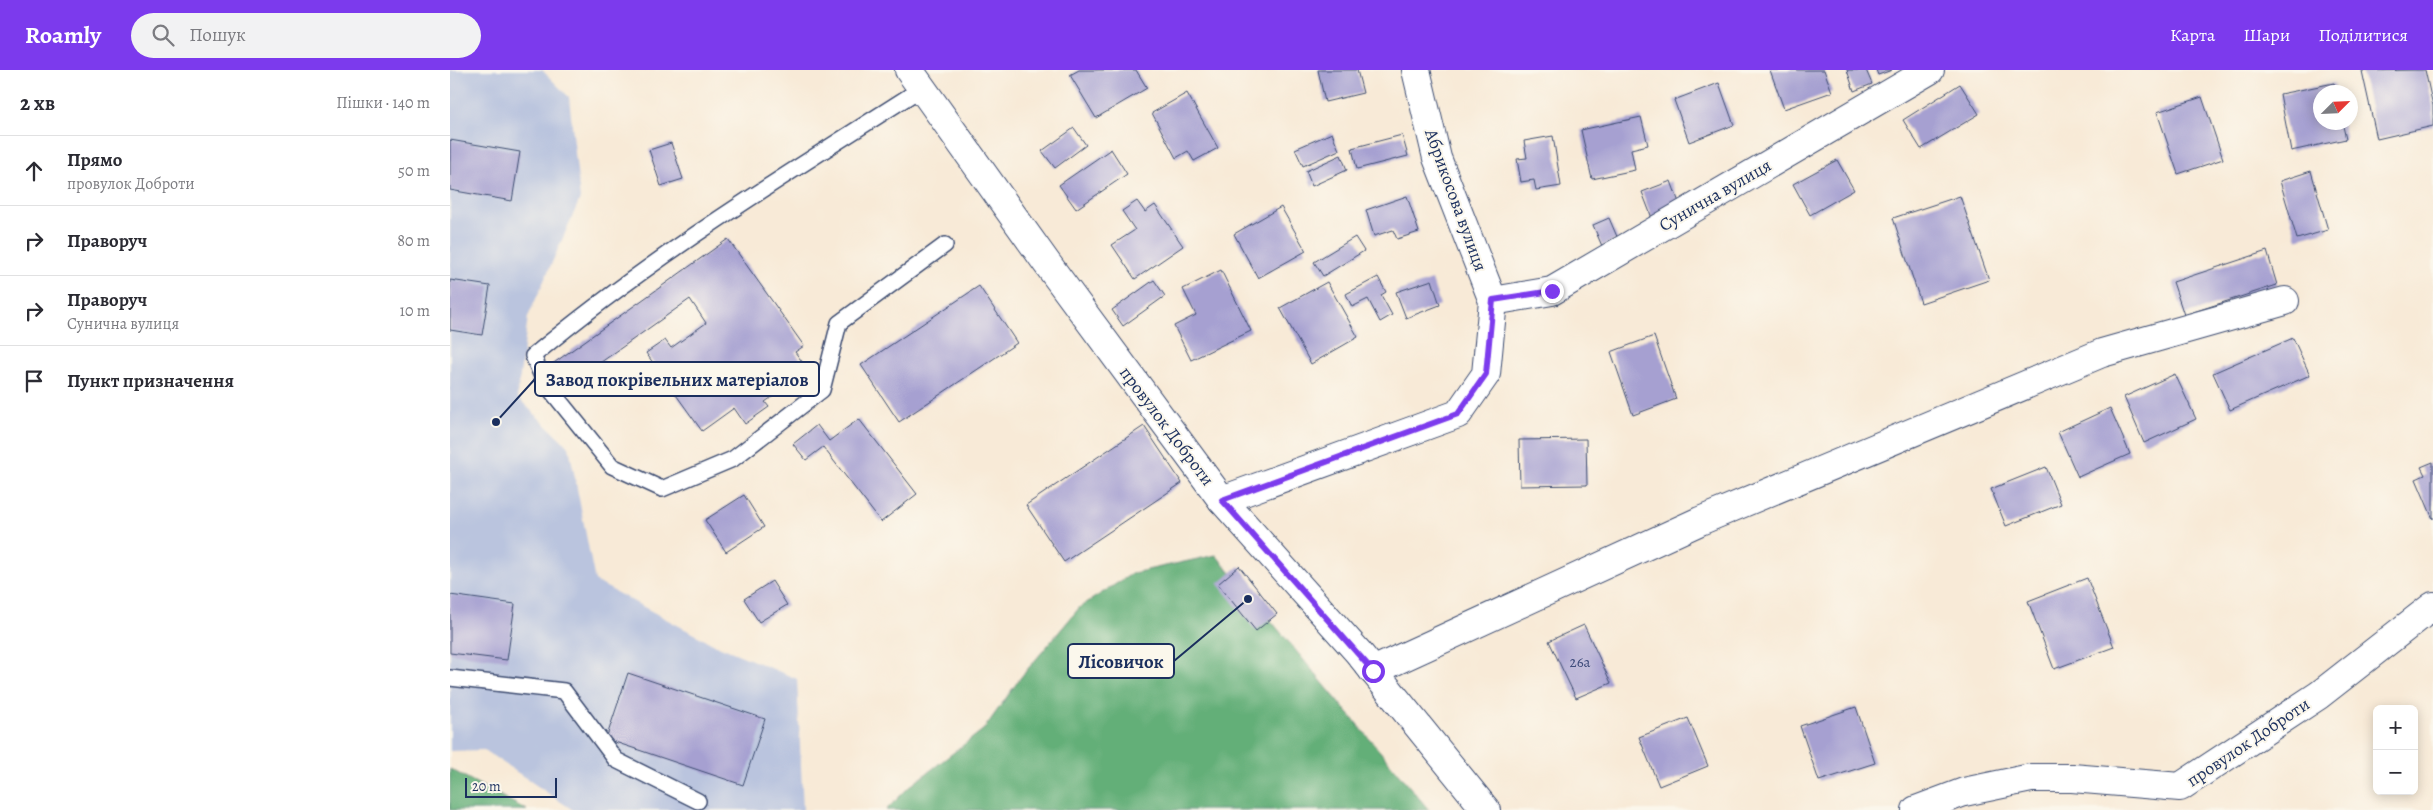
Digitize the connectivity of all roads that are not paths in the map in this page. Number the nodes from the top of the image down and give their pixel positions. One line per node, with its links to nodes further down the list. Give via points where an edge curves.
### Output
1 (1416, 70): 5 (street, Абрикосова вулиця, via 1437,158)
2 (1930, 70): 5 (street, Сунична вулиця, via 1552,291)
3 (916, 79): 4 (lane, via 588,310 533,356 545,383 612,466 662,490 733,459 822,390 839,323); 7 (street, провулок Доброти)
4 (945, 245)
5 (1493, 300): 7 (street, via 1486,374 1458,414)
6 (2285, 301): 9 (street, via 2102,353 1700,521)
7 (1222, 500): 9 (street, провулок Доброти)
8 (2433, 606): 13 (street, провулок Доброти, via 2319,694 2180,786 2031,778 1964,792)
9 (1373, 671): 12 (street, провулок Доброти)
10 (450, 678): 11 (lane, via 564,691 616,760)
11 (698, 801)
12 (1486, 810)
13 (1916, 810)

